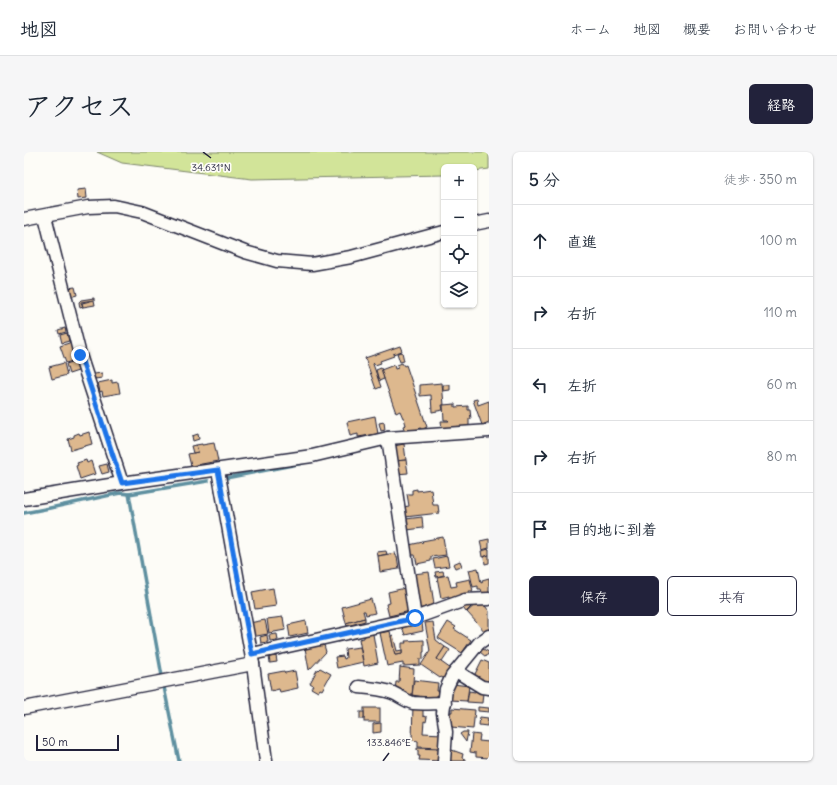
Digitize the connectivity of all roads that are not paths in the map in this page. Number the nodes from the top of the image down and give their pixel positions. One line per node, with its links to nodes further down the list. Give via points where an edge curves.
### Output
1 (44, 216): 2 (street); 5 (street, via 88,207 114,206 142,212 276,261 312,264 351,257); 9 (street, via 80,355)
2 (24, 219)
3 (489, 221): 4 (street)
4 (477, 223)
5 (441, 233)
6 (489, 431): 7 (street)
7 (389, 442): 8 (street); 12 (street)
8 (218, 470): 9 (street); 14 (street)
9 (122, 483): 10 (street)
10 (24, 499)
11 (489, 599): 12 (street, via 465,600)
12 (415, 618): 14 (street)
13 (489, 636): 15 (street, via 479,643)
14 (253, 659): 19 (street, via 164,681); 20 (street)
15 (456, 671): 17 (street, via 482,687); 18 (street, via 446,689)
16 (359, 687): 18 (street, via 377,688 414,703)
17 (489, 688)
18 (445, 703): 21 (street)
19 (24, 708)
20 (266, 761)
21 (444, 761)

